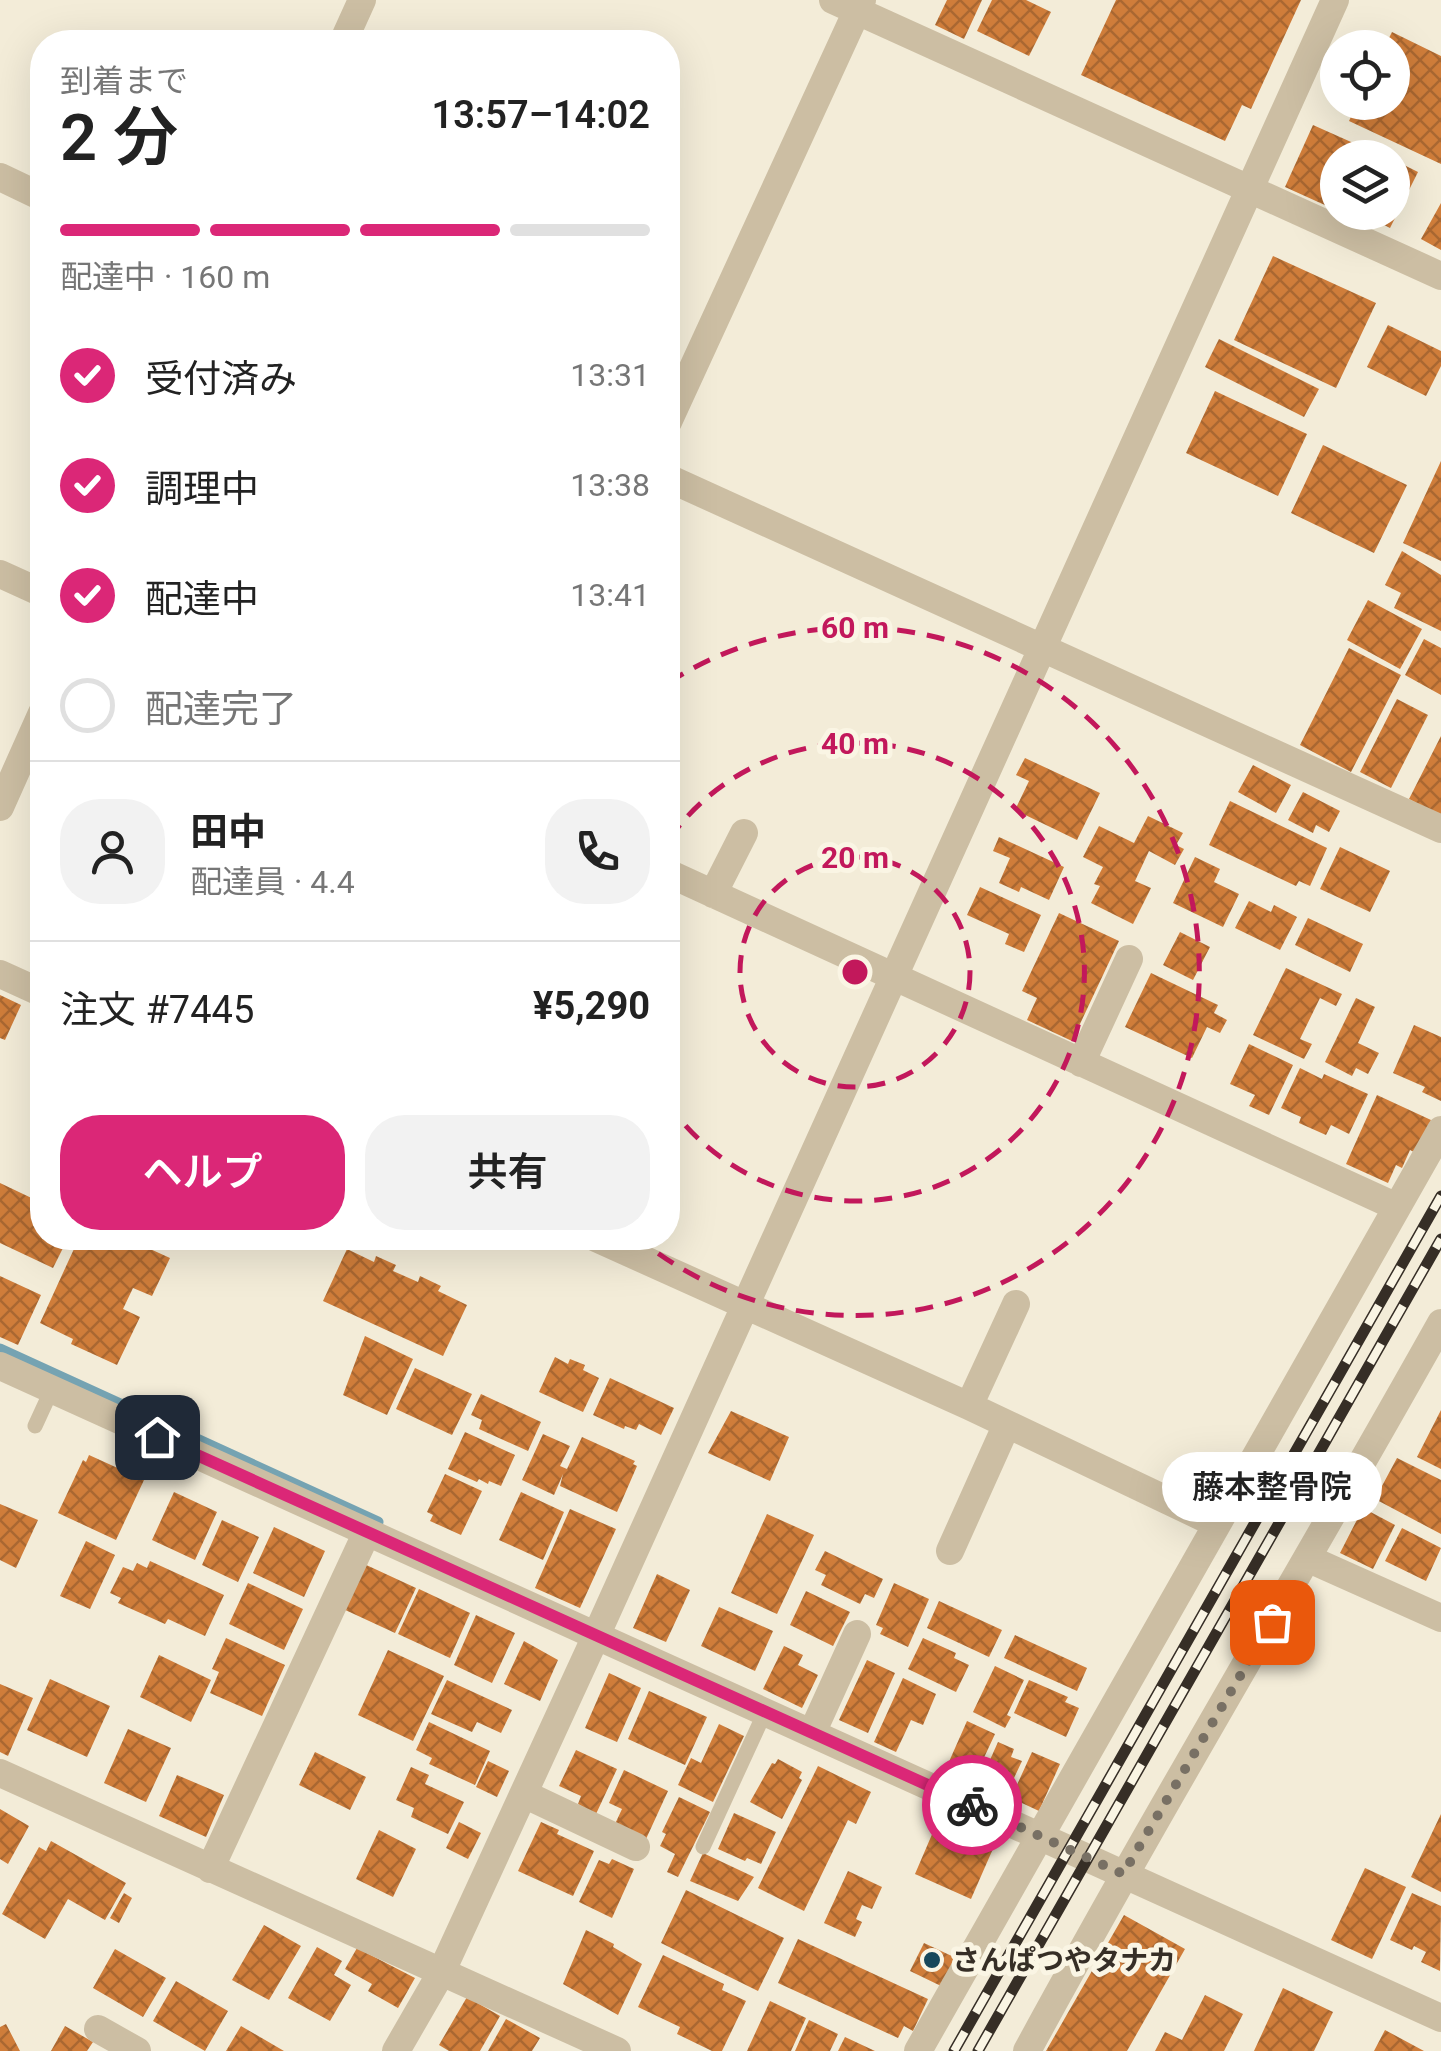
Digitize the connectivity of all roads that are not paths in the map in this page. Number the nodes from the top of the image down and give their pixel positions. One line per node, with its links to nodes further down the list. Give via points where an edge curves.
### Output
1 (362, 0): 4 (street)
2 (1335, 0): 6 (street)
3 (851, 4): 6 (street); 9 (street)
4 (348, 30)
5 (0, 177): 7 (street)
6 (1248, 190): 8 (street); 13 (street)
7 (30, 191)
8 (1441, 276)
9 (680, 395)
10 (680, 483): 13 (street)
11 (0, 574): 12 (street)
12 (30, 588)
13 (1041, 646): 16 (street); 22 (street)
14 (30, 740): 15 (street)
15 (0, 808)
16 (1441, 829)
17 (744, 833): 19 (street)
18 (680, 879): 19 (street)
19 (714, 894): 22 (street)
20 (1129, 959): 24 (street)
21 (0, 974): 23 (street)
22 (894, 975): 24 (street); 28 (street)
23 (30, 987)
24 (1080, 1063): 26 (street)
25 (1441, 1130): 26 (street)
26 (1397, 1207): 36 (street)
27 (623, 1250): 28 (street)
28 (744, 1303): 33 (street); 42 (street)
29 (1016, 1304): 33 (street)
30 (1441, 1323): 39 (street)
31 (0, 1366): 32 (street)
32 (52, 1389): 35 (lane); 37 (street)
33 (969, 1406): 34 (street)
34 (1006, 1424): 36 (street); 38 (street)
35 (35, 1426)
36 (1216, 1524): 47 (street)
37 (367, 1532): 42 (street); 50 (street)
38 (950, 1551)
39 (1309, 1559): 40 (street); 51 (street)
40 (1441, 1618)
41 (857, 1634): 44 (street)
42 (596, 1636): 43 (street); 46 (street)
43 (764, 1712): 44 (street); 48 (lane)
44 (812, 1733): 47 (street)
45 (0, 1772): 50 (street)
46 (524, 1794): 49 (street); 52 (street)
47 (1042, 1837): 51 (street); 58 (street)
48 (703, 1847)
49 (636, 1848)
50 (210, 1869): 52 (street)
51 (1123, 1874): 53 (street); 59 (street)
52 (441, 1974): 56 (street); 57 (street)
53 (1441, 2018)
54 (98, 2028): 55 (street)
55 (129, 2049)
56 (396, 2051)
57 (617, 2051)
58 (918, 2051)
59 (1027, 2051)

